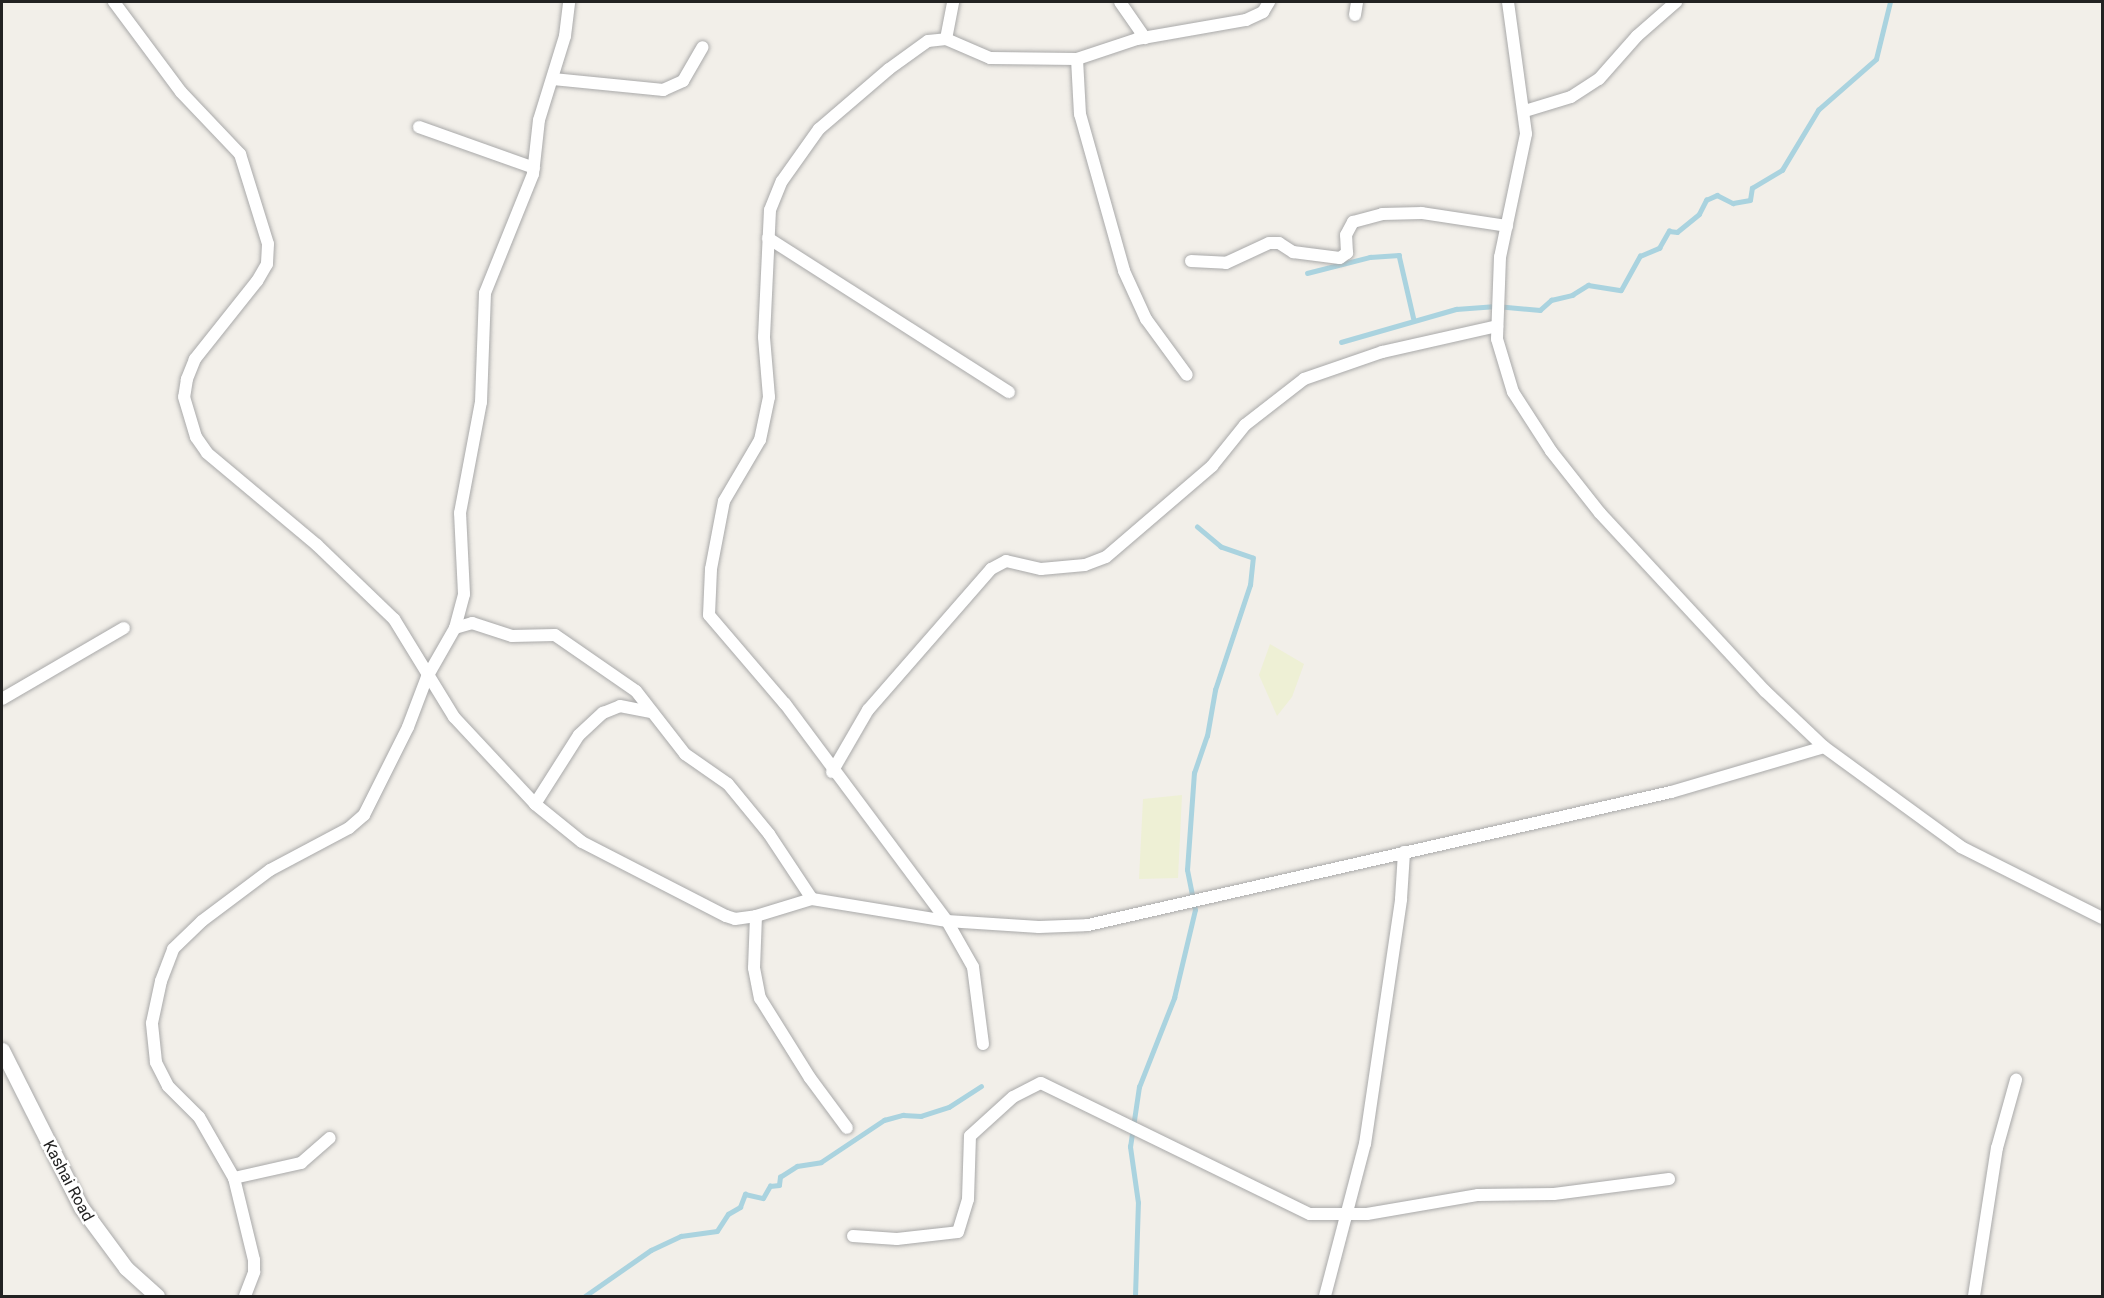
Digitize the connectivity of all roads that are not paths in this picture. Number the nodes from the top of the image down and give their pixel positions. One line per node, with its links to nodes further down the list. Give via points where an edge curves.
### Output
1 (114, 2): 26 (street, via 181,92 240,154 268,244 267,264 257,281 195,359 187,379 184,397 196,437 207,453 317,545 394,620)
2 (569, 2): 14 (street)
3 (953, 2): 11 (street)
4 (1120, 2): 10 (street)
5 (1269, 2): 10 (street, via 1263,12 1246,20)
6 (1357, 2): 9 (street)
7 (1508, 2): 15 (street)
8 (1677, 2): 15 (street, via 1637,36 1599,79 1571,97)
9 (1355, 15)
10 (1145, 38): 13 (street)
11 (946, 39): 13 (street, via 990,58); 19 (street, via 928,41 911,51 819,129 776,192)
12 (703, 47): 14 (street, via 683,81 663,90)
13 (1077, 59): 22 (street, via 1080,114 1124,271 1146,319)
14 (553, 80): 17 (street, via 539,120)
15 (1525, 111): 18 (street, via 1521,167)
16 (419, 127): 17 (street)
17 (534, 168): 25 (street, via 485,293 482,402 460,513 464,594)
18 (1507, 226): 20 (street, via 1422,213 1382,214 1353,222 1346,235 1347,253 1340,258 1293,252 1279,243 1269,243 1226,263); 21 (street, via 1499,266)
19 (768, 238): 23 (street); 30 (street, via 764,338 770,397 760,440 723,501 711,569 709,615 785,704)
20 (1191, 261)
21 (1497, 326): 29 (street, via 1502,366 1513,392 1551,451 1623,538 1765,691); 30 (street, via 1382,352 1304,379 1245,425 1212,466 1106,556 1085,565 1041,569 1006,561 991,569 868,710)
22 (1187, 375)
23 (1009, 392)
24 (124, 628): 27 (street)
25 (455, 628): 26 (street); 28 (street, via 472,623 512,636 563,638 636,691)
26 (427, 676): 31 (street, via 454,717); 42 (street, via 408,727 364,815 235,896 202,921 173,949 167,961 152,1023 156,1062 168,1086 199,1117)
27 (2, 699)
28 (652, 712): 31 (street, via 620,706 603,713 579,735); 33 (street, via 686,754 728,784 769,834)
29 (1824, 747): 32 (street, via 1671,792); 35 (street, via 1961,847)
30 (832, 772): 36 (street)
31 (535, 804): 34 (street, via 582,842 642,875 735,919)
32 (1404, 852): 36 (street, via 1088,925 1039,927); 44 (street, via 1401,899 1366,1133)
33 (812, 899): 34 (street); 36 (street)
34 (756, 916): 40 (street, via 754,968 760,998 810,1078)
35 (2103, 918)
36 (947, 921): 37 (street, via 973,967)
37 (983, 1044)
38 (2, 1050): 46 (street, Kashai Road, via 81,1208 112,1251)
39 (2016, 1080): 49 (street, via 1997,1148)
40 (848, 1128)
41 (330, 1138): 42 (street, via 301,1163)
42 (234, 1179): 47 (street, via 254,1260)
43 (1669, 1179): 44 (street, via 1554,1194 1478,1195)
44 (1349, 1215): 45 (street, via 1311,1214 1285,1205 1041,1083 1013,1097 970,1136 968,1199 958,1232 897,1239); 48 (street)
45 (853, 1236)
46 (157, 1296)
47 (245, 1296)
48 (1325, 1296)
49 (1974, 1296)

